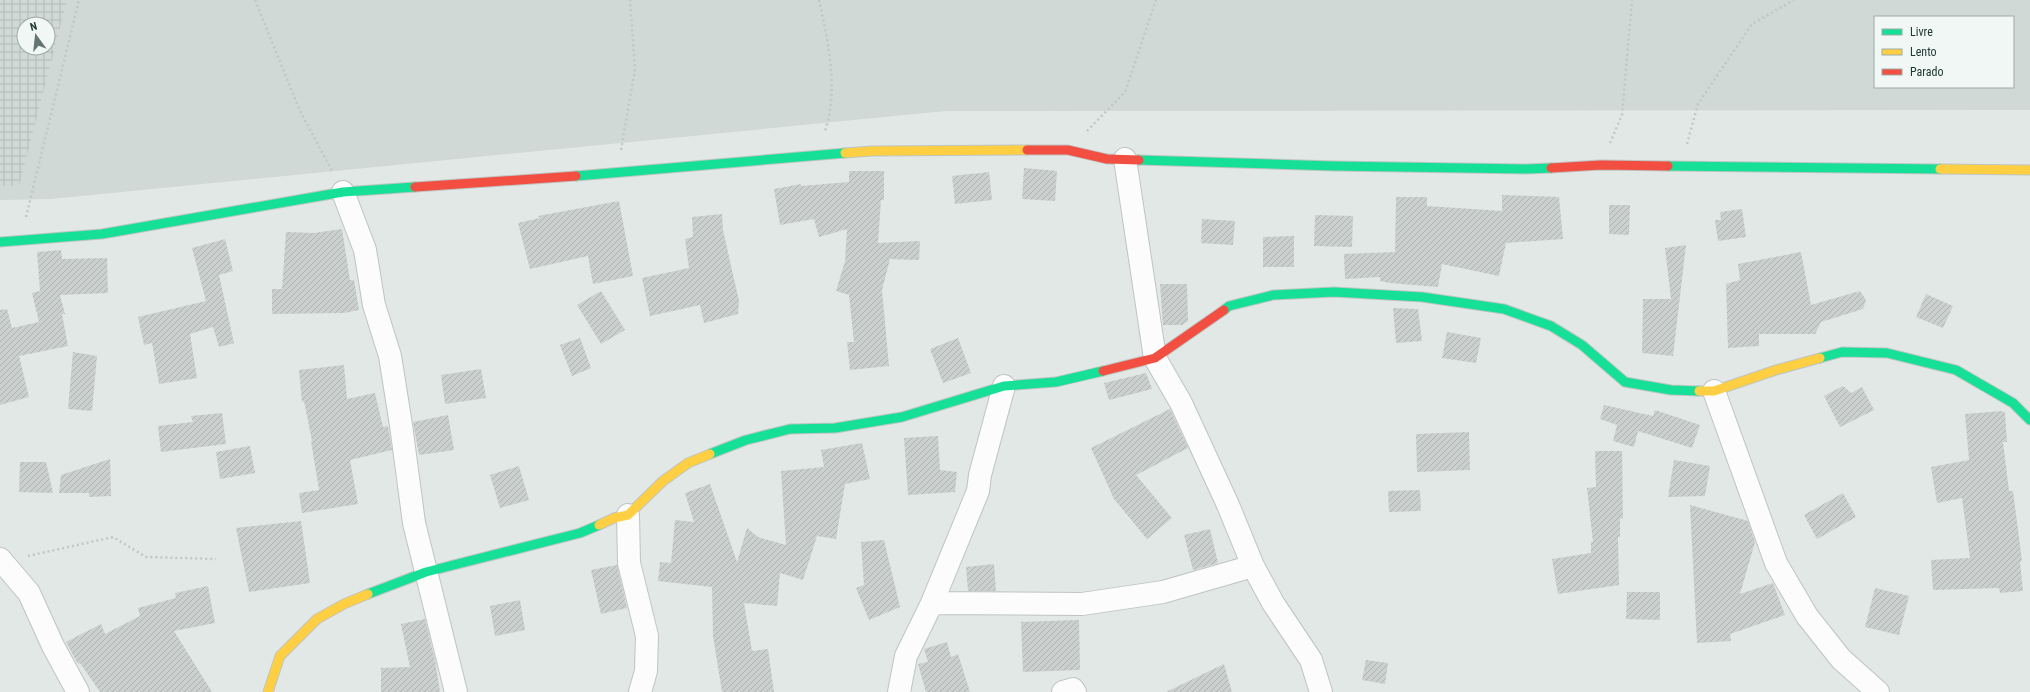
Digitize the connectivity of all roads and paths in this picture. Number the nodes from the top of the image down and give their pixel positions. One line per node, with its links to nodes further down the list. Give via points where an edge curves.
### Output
1 (79, 0): 16 (path)
2 (255, 0): 15 (path, via 300,110)
3 (630, 0): 14 (path, via 635,68 620,151)
4 (819, 0): 9 (path, via 830,52 830,116)
5 (1156, 0): 8 (path, via 1125,92)
6 (1632, 0): 11 (path, via 1622,115)
7 (1794, 0): 12 (path, via 1752,24 1747,31 1698,104)
8 (1068, 150): 9 (street, via 872,152); 10 (street, via 1107,159)
9 (816, 156): 14 (street)
10 (1125, 159): 11 (street, via 1526,168); 18 (street)
11 (1600, 165): 12 (street)
12 (1680, 167): 13 (street)
13 (2030, 170)
14 (619, 173): 15 (street)
15 (343, 192): 16 (street, via 102,234); 26 (street, via 365,250 374,305 390,356 414,523)
16 (21, 240): 17 (street)
17 (0, 242)
18 (1155, 358): 19 (street, via 1056,382); 20 (street, via 1229,306 1273,295 1334,292 1422,297 1504,309 1551,326 1582,345 1625,382 1670,390); 25 (street, via 1184,410)
19 (1004, 386): 22 (street, via 902,417 835,428 790,429 746,440 688,463 663,481); 27 (street, via 978,491)
20 (1714, 391): 21 (street, via 1776,370 1842,352 1887,352 1956,370 2013,403); 36 (street, via 1776,563 1807,616 1841,659)
21 (2030, 420)
22 (628, 515): 26 (street, via 580,532); 31 (street, via 629,563 648,636 646,671)
23 (216, 559): 24 (path, via 146,557 113,538)
24 (1, 560): 28 (street, via 29,593 53,646)
25 (1253, 566): 27 (street, via 1163,592 1082,604); 35 (street, via 1273,603 1311,660)
26 (426, 572): 29 (street, via 344,604 317,619 280,656); 30 (street)
27 (932, 603): 32 (street, via 906,656)
28 (78, 692)
29 (268, 692)
30 (456, 692)
31 (640, 692)
32 (898, 692)
33 (1063, 692): 34 (street, via 1073,689)
34 (1075, 692)
35 (1320, 692)
36 (1878, 692)

